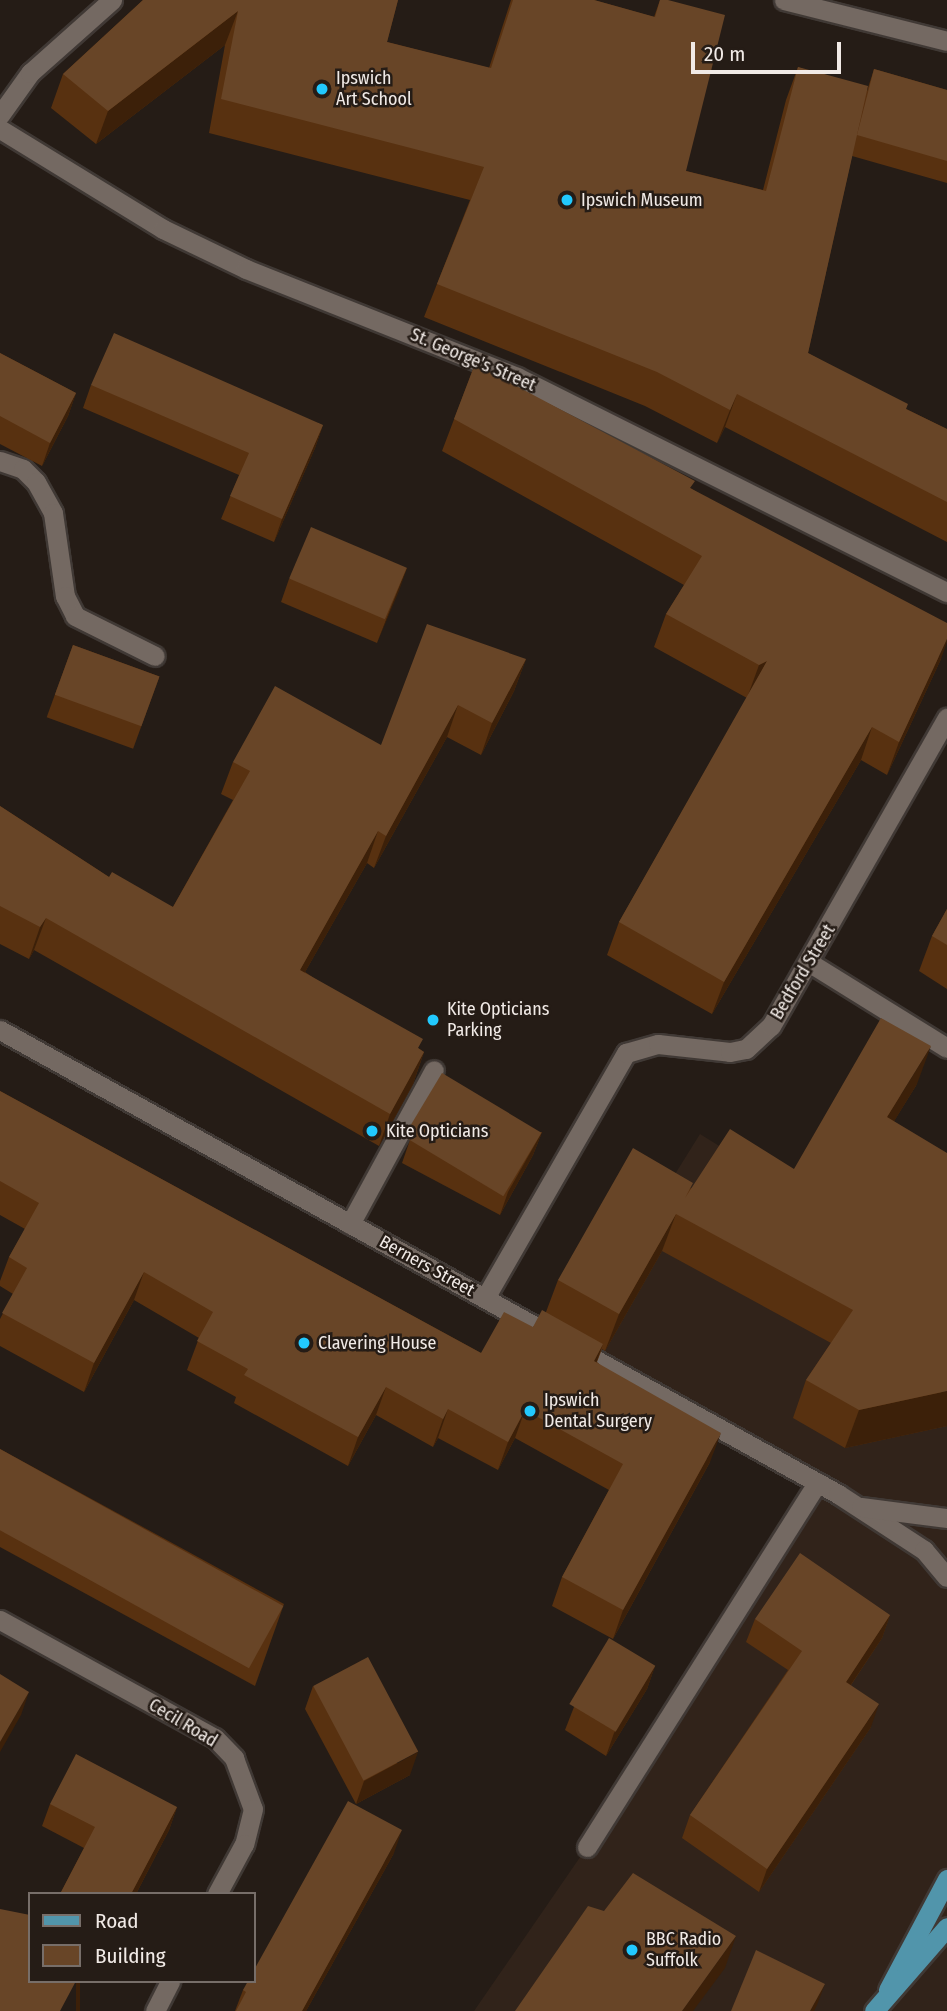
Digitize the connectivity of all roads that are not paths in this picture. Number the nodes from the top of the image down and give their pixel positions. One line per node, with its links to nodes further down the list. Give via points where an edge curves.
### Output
1 (112, 0): 4 (street, via 30,73)
2 (784, 0): 3 (street)
3 (947, 41)
4 (0, 115)
5 (0, 129): 7 (street, St. George's Street, via 63,172 175,235 246,269 517,377)
6 (0, 461): 8 (street, via 23,469 53,513 65,596 75,616)
7 (947, 592)
8 (155, 656)
9 (947, 718): 10 (street, Bedford Street)
10 (810, 962): 12 (street); 15 (street, Bedford Street, via 771,1026 746,1049 730,1052 658,1044 626,1053)
11 (0, 1030): 14 (street, Berners Street)
12 (947, 1048)
13 (434, 1070): 14 (street)
14 (350, 1224): 15 (street, Berners Street)
15 (485, 1298): 16 (street, Berners Street)
16 (817, 1483): 17 (street, Berners Street); 21 (street)
17 (853, 1505): 18 (street, Berners Street); 19 (street, Berners Street, via 924,1550)
18 (947, 1518)
19 (947, 1577)
20 (0, 1620): 23 (street, Cecil Road, via 215,1738 234,1758 253,1809 244,1844)
21 (587, 1847)
22 (947, 1879): 26 (main road)
23 (218, 1892)
24 (947, 1927): 26 (main road)
25 (169, 1983): 27 (street)
26 (888, 1990): 28 (main road)
27 (155, 2011)
28 (874, 2011)

